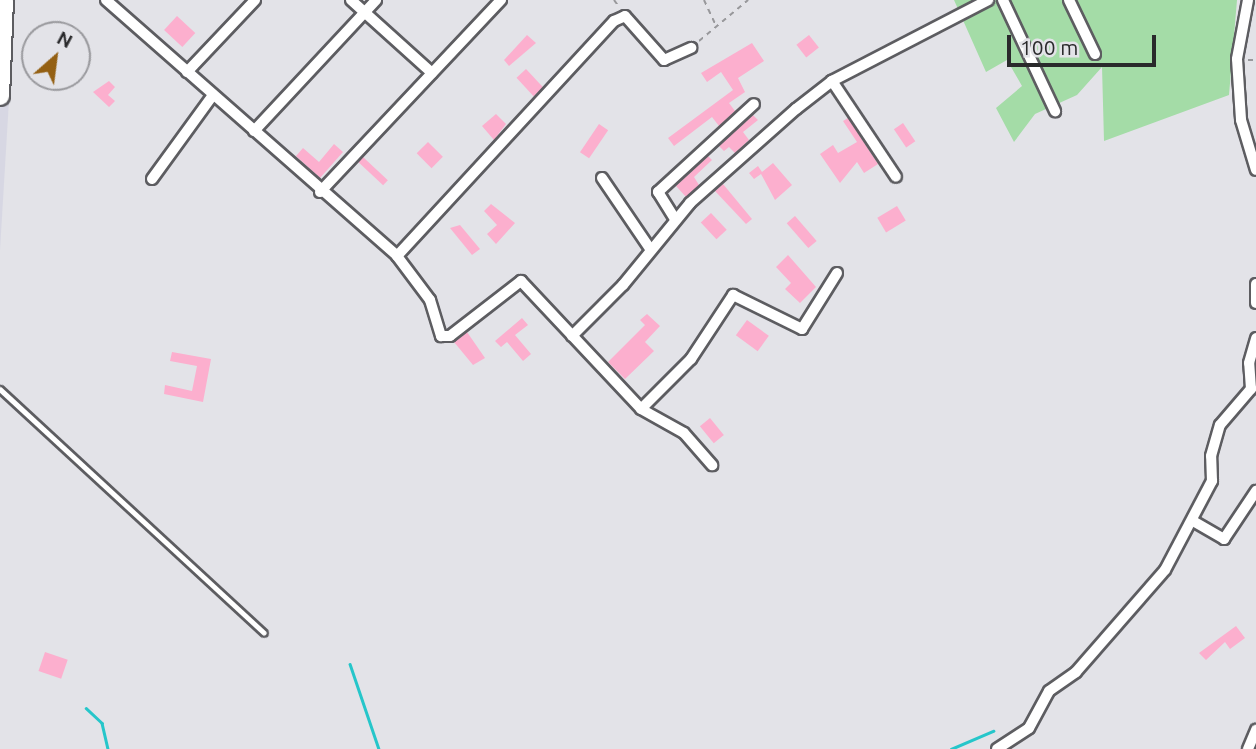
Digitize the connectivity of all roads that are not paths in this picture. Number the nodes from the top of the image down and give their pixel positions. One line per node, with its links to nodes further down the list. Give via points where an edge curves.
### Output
1 (4, 0): 18 (highway)
2 (106, 0): 14 (street)
3 (256, 0): 14 (street)
4 (351, 0): 11 (street)
5 (376, 0): 11 (street)
6 (501, 0): 15 (street)
7 (988, 0): 16 (street)
8 (1003, 0): 20 (street)
9 (1069, 0): 13 (street)
10 (1248, 0): 22 (street, via 1237,59 1241,120)
11 (365, 12): 15 (street); 21 (street)
12 (691, 48): 29 (street, via 664,60 625,16 614,22)
13 (1095, 54)
14 (187, 72): 17 (street)
15 (432, 73): 26 (street)
16 (832, 81): 23 (street); 27 (street)
17 (214, 95): 21 (street); 25 (street)
18 (0, 96)
19 (754, 104): 27 (street, via 658,192)
20 (1055, 111)
21 (254, 131): 26 (street)
22 (1256, 170)
23 (896, 177)
24 (602, 178): 28 (street)
25 (152, 179)
26 (320, 192): 29 (street)
27 (675, 219): 28 (street)
28 (651, 250): 33 (street)
29 (397, 256): 33 (street, via 430,300 442,336 450,335 521,281)
30 (837, 273): 36 (street, via 802,329 733,295 691,359)
31 (1256, 284): 32 (street)
32 (1256, 303)
33 (572, 336): 36 (street)
34 (1256, 338): 39 (street, via 1249,363 1251,389 1220,425 1211,456 1213,481)
35 (0, 389): 40 (lane)
36 (641, 409): 37 (street, via 684,433)
37 (712, 465)
38 (1255, 496): 39 (street, via 1224,539)
39 (1193, 521): 42 (street, via 1165,570 1076,672 1049,691 1029,728)
40 (264, 633)
41 (1256, 730): 43 (street)
42 (997, 749)
43 (1248, 749)

